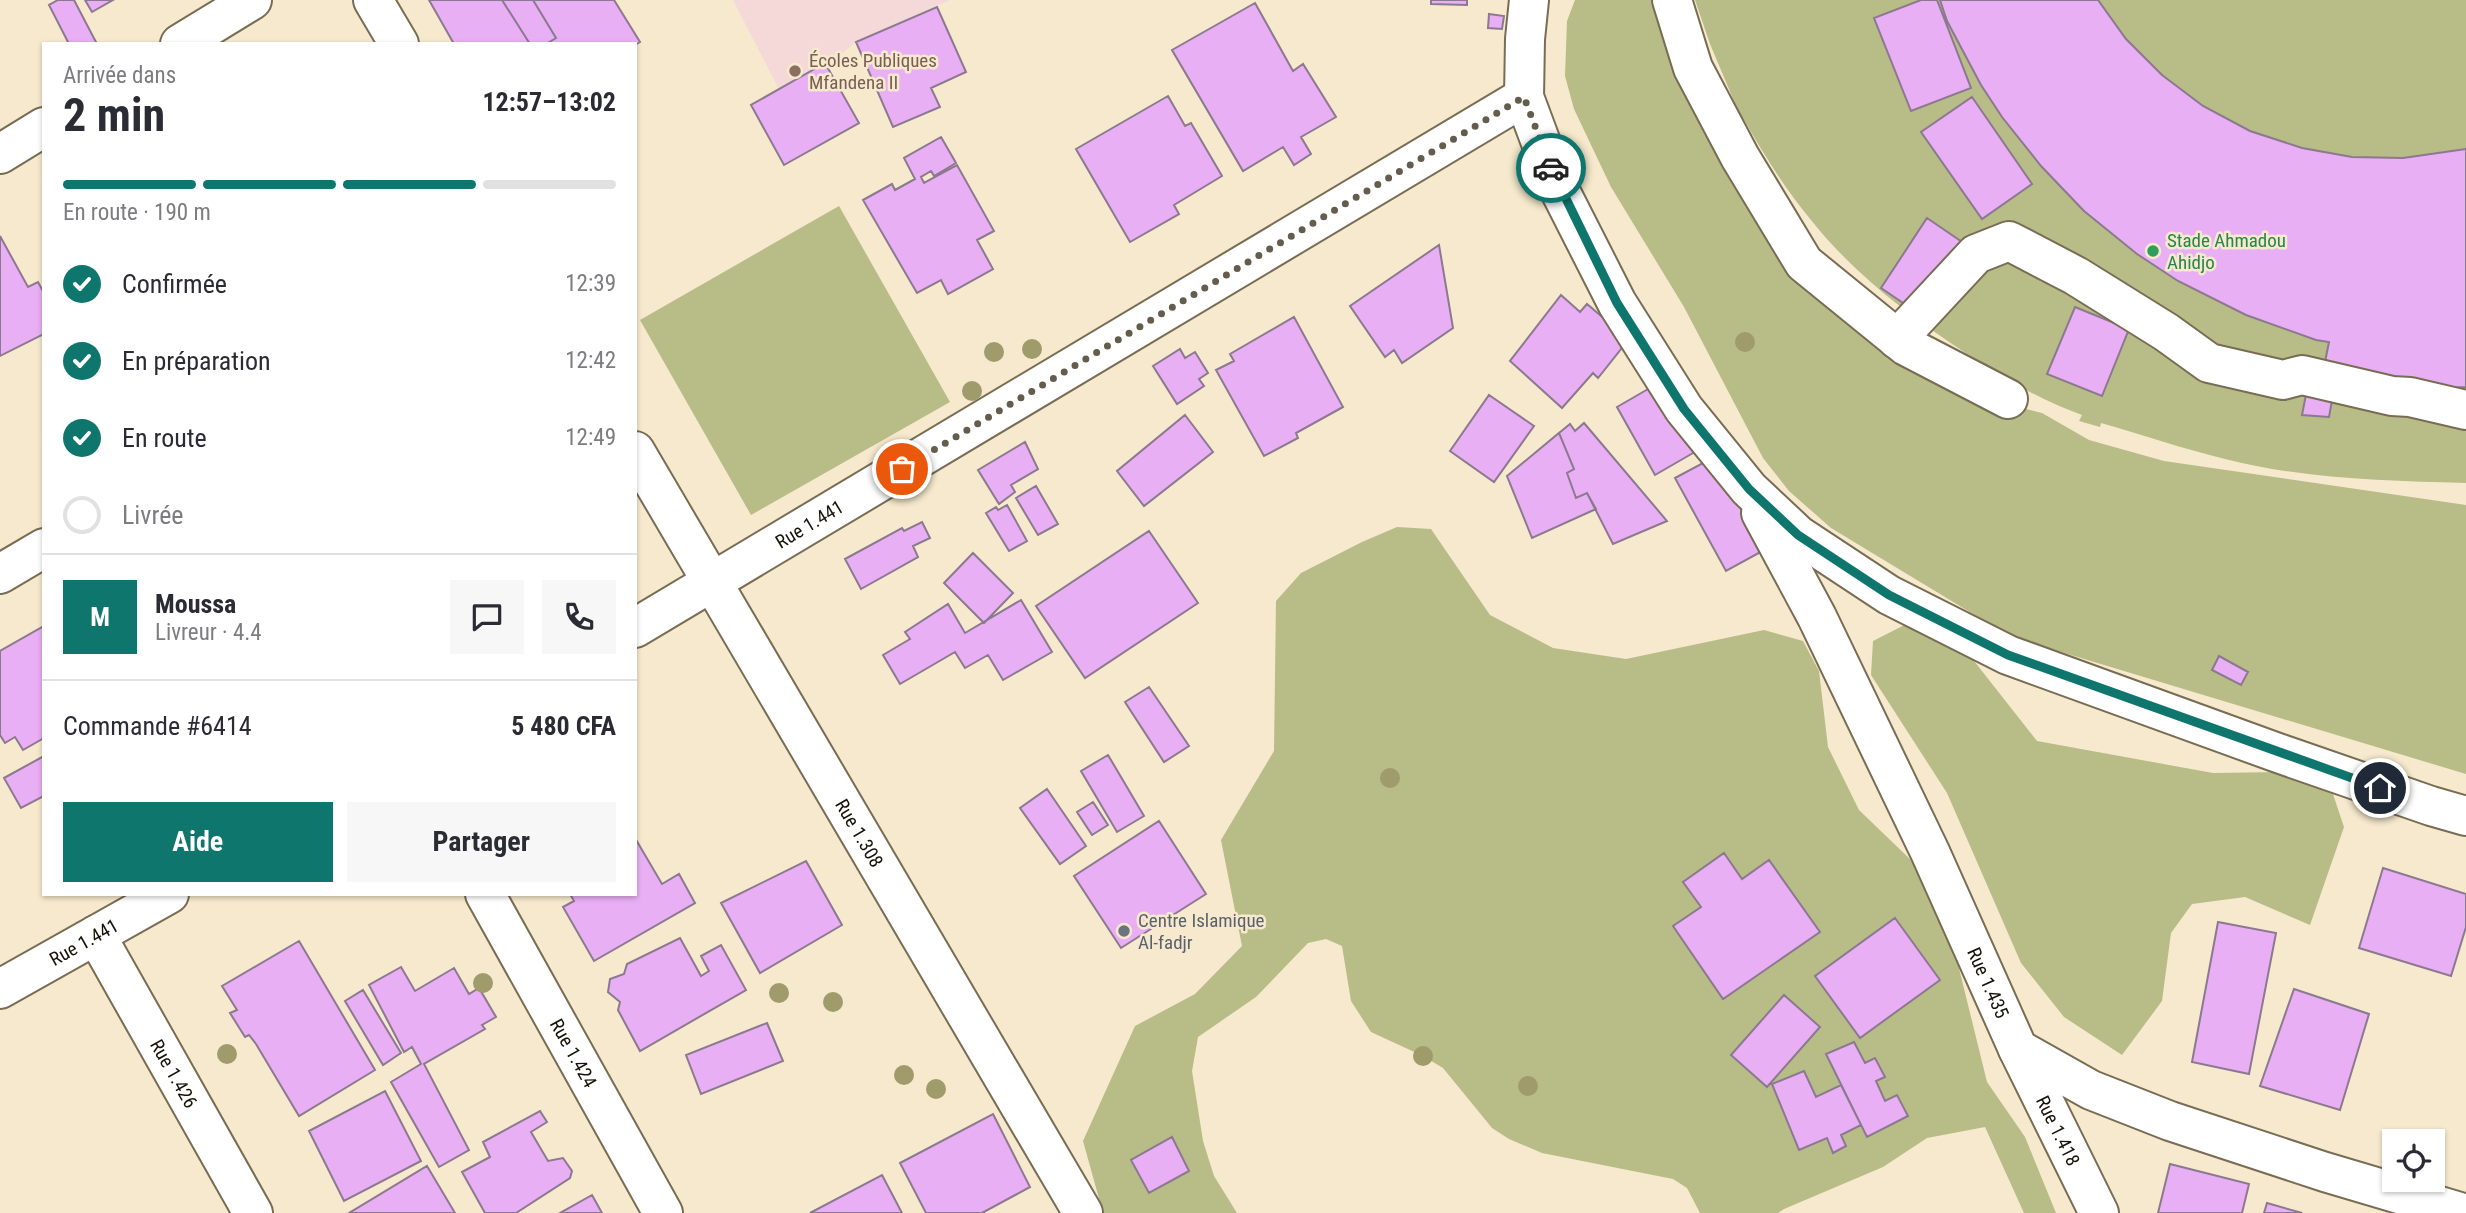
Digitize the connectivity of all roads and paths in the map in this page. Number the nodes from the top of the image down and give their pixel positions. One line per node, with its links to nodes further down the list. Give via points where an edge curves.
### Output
1 (252, 0): 5 (street)
2 (373, 0): 6 (street)
3 (1529, 0): 7 (street)
4 (1672, 0): 10 (street, via 1693,68 1804,263)
5 (183, 42)
6 (398, 42)
7 (1524, 97): 14 (street, via 1556,183 1617,303 1684,409); 17 (street, Rue 1.441)
8 (42, 128): 9 (street)
9 (0, 154)
10 (1897, 339): 11 (street); 12 (street, via 1976,254 2009,241 2076,276 2209,363 2283,380 2302,374)
11 (2008, 399)
12 (2466, 410)
13 (637, 454): 17 (street, Rue 1.308)
14 (1749, 489): 19 (street, via 1798,535 1889,595 2008,655); 24 (street, Rue 1.435, via 1930,852)
15 (42, 549): 16 (street)
16 (0, 574)
17 (711, 584): 18 (street, Rue 1.441); 27 (street, Rue 1.308)
18 (637, 627)
19 (2466, 816)
20 (165, 896): 22 (street, Rue 1.441)
21 (486, 896): 26 (street, Rue 1.424)
22 (96, 935): 23 (street, Rue 1.441); 25 (street, Rue 1.426)
23 (0, 989)
24 (2018, 1049): 28 (street, Rue 1.418); 29 (street, via 2091,1090 2170,1121)
25 (253, 1213)
26 (663, 1213)
27 (1083, 1213)
28 (2099, 1213)
29 (2463, 1213)

